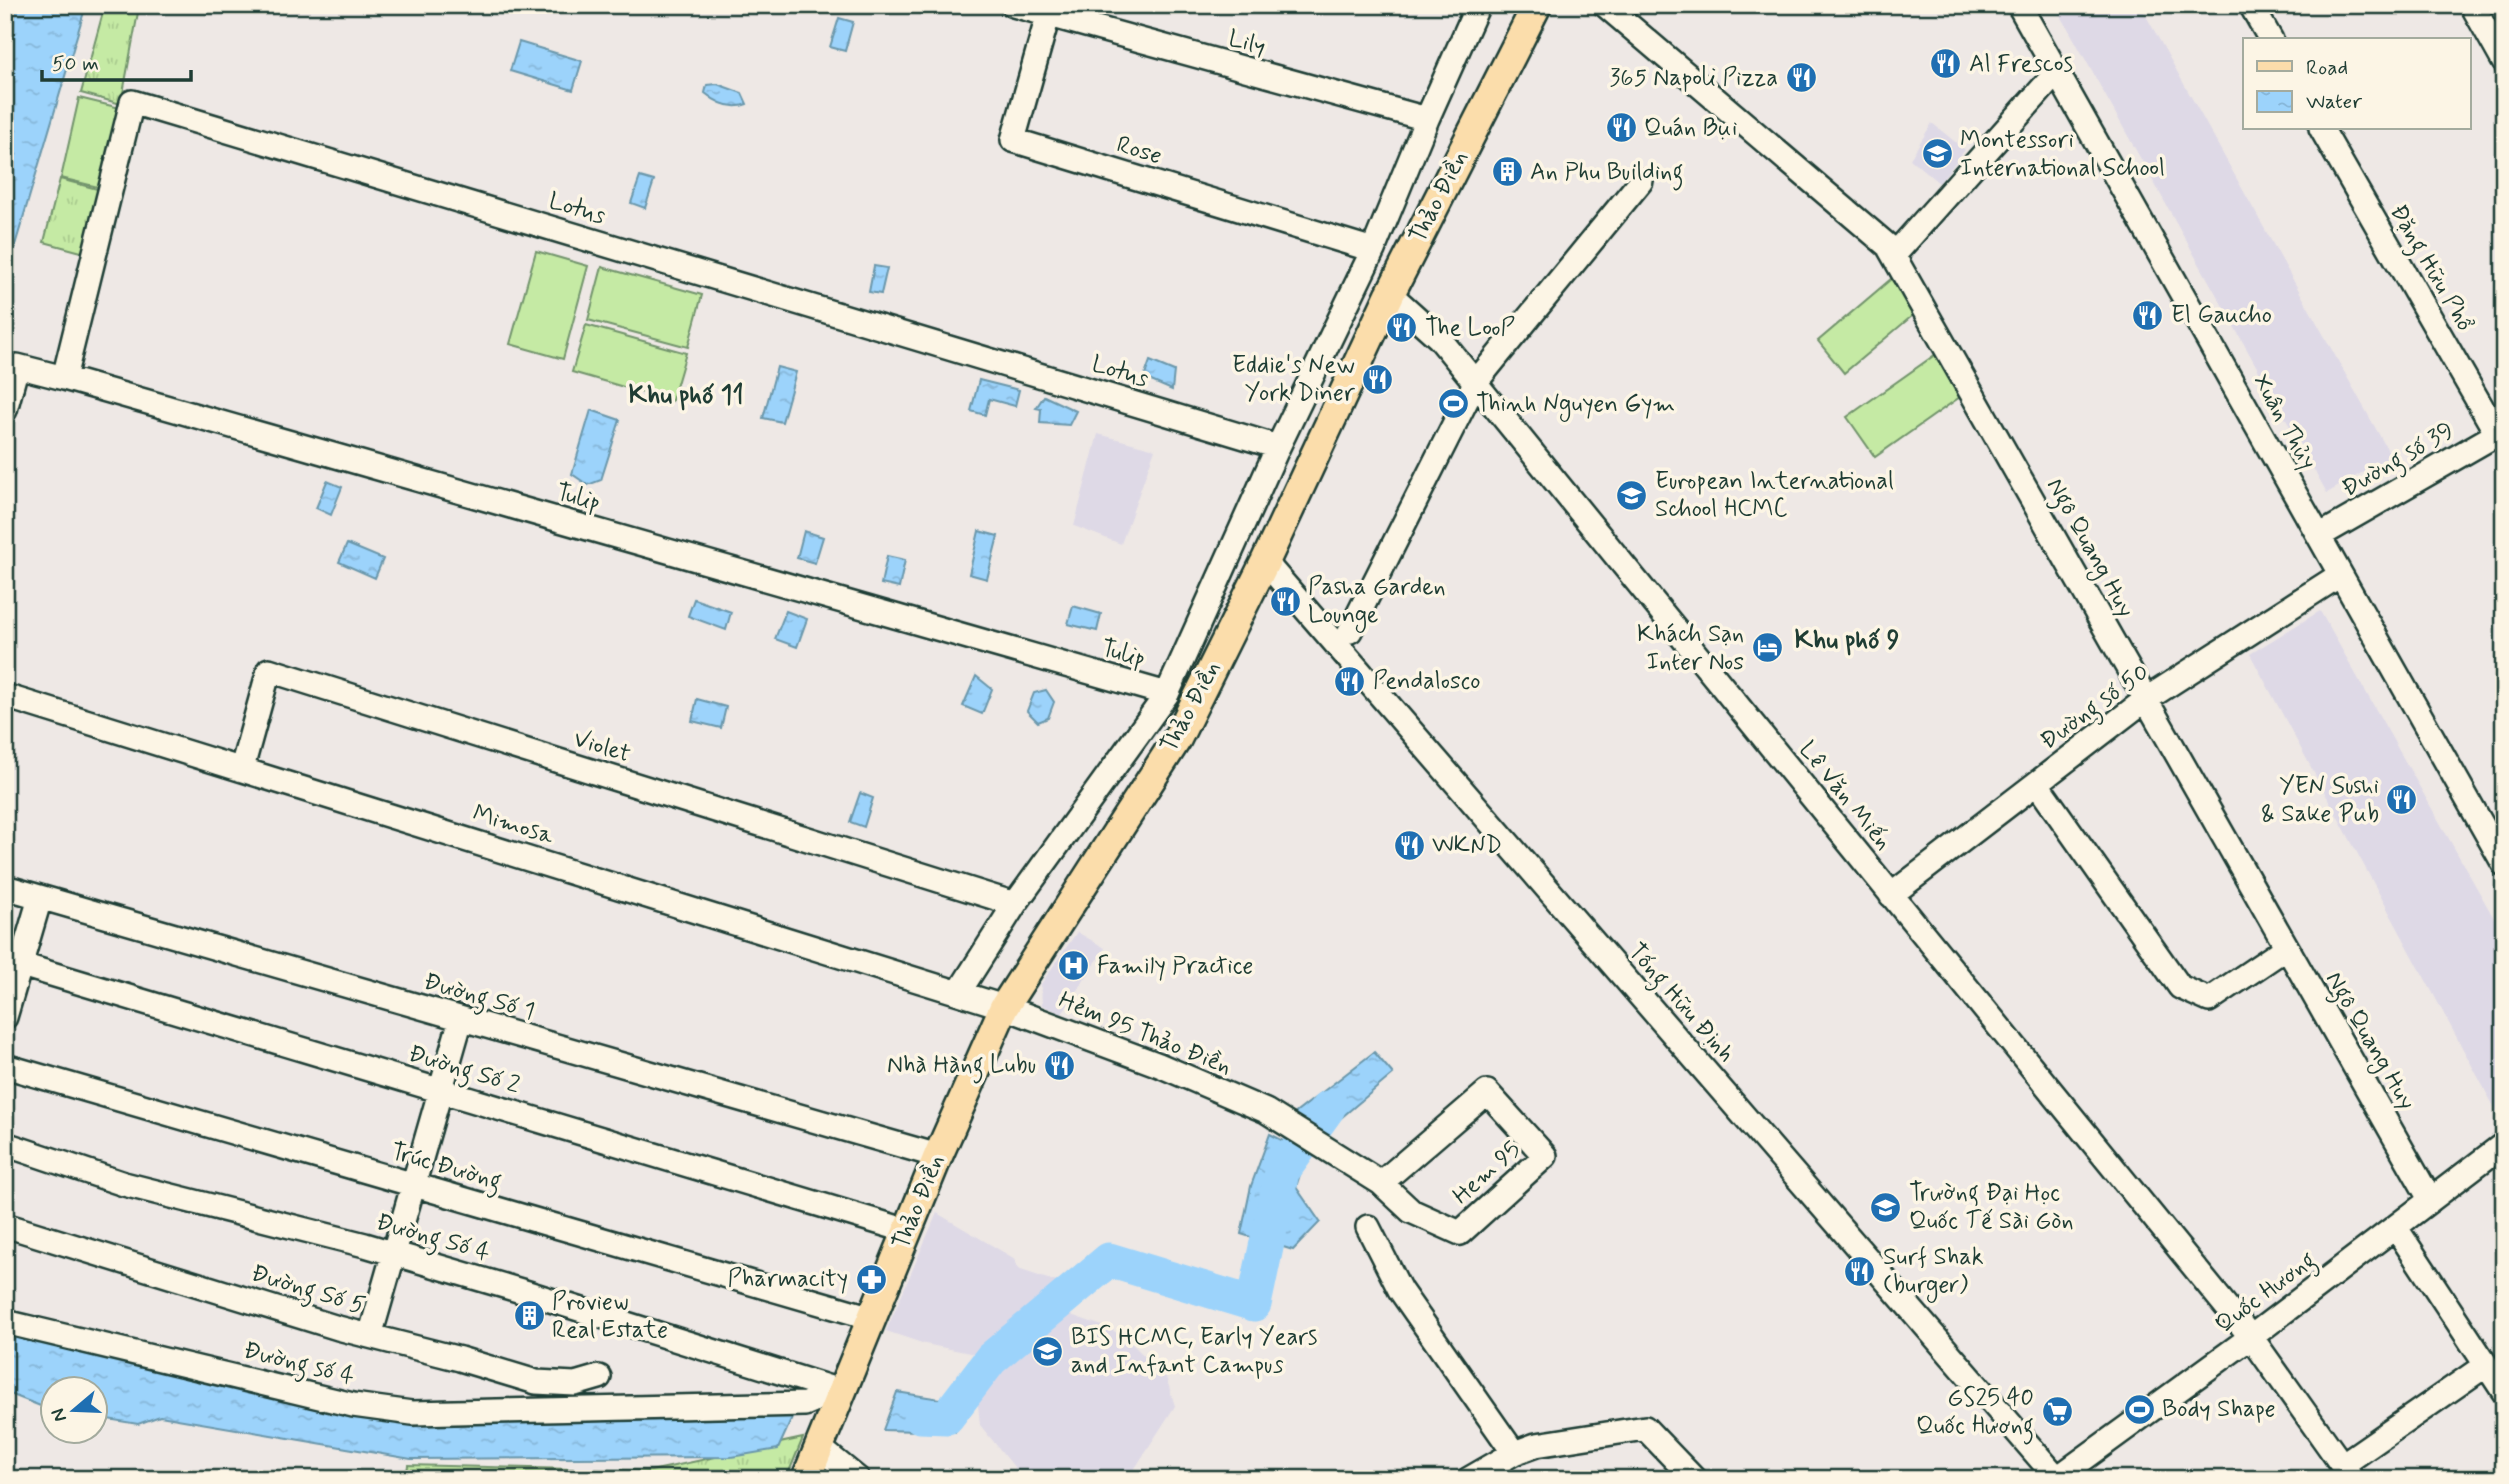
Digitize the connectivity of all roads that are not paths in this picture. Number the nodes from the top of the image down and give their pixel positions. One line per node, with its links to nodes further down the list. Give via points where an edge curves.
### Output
1 (1013, 5): 8 (street, Lily)
2 (1478, 5): 12 (street)
3 (1537, 5): 17 (main road, Thảo Điền)
4 (1605, 5): 16 (street, Ngô Quang Huy)
5 (2019, 5): 11 (street, Xuân Thủy)
6 (2251, 5): 9 (street)
7 (2475, 6): 10 (street)
8 (1048, 16): 12 (street, Lily); 15 (street, Rose, via 1013,140)
9 (2270, 38)
10 (2504, 62)
11 (2057, 72): 16 (street); 23 (street, Xuân Thủy)
12 (1427, 118): 15 (street)
13 (2322, 130): 21 (street, Đặng Hữu Phổ)
14 (1641, 181): 19 (street)
15 (1373, 250): 22 (street)
16 (1894, 255): 29 (street, Ngô Quang Huy)
17 (1390, 294): 19 (street, Lê Văn Miến, via 1439,338); 24 (main road, Thảo Điền)
18 (64, 378): 20 (street, Tulip, via 17,366); 22 (street, Lotus, via 132,102); 27 (street, Tulip)
19 (1475, 383): 26 (street); 34 (street, Lê Văn Miến)
20 (5, 410)
21 (2500, 432): 23 (street, Đường số 39)
22 (1278, 447): 27 (street)
23 (2319, 536): 25 (street, Xuân Thủy)
24 (1265, 562): 40 (main road, Thảo Điền, via 1177,739); 68 (street, Tống Hữu Định)
25 (2340, 575): 29 (street, Đường số 50); 32 (street, Xuân Thủy)
26 (1350, 631)
27 (1167, 694): 36 (street)
28 (5, 696): 30 (street, Mimosa)
29 (2145, 700): 31 (street, Đường số 50); 37 (street, Ngô Quang Huy)
30 (242, 768): 36 (street, Violet, via 269,670); 39 (street, Mimosa)
31 (2036, 784): 34 (street, Đường số 50); 37 (street, via 2180,986 2209,1000)
32 (2503, 861)
33 (5, 887): 35 (street, Đường Số 1)
34 (1891, 895): 60 (street, Lê Văn Miến)
35 (40, 898): 38 (street); 42 (street, Đường Số 1)
36 (1015, 904): 39 (street)
37 (2286, 948): 51 (street, Ngô Quang Huy)
38 (13, 962): 41 (street); 44 (street, Đường Số 2)
39 (959, 992): 40 (street, Mimosa)
40 (1004, 1007): 45 (street, Hẻm 95 Thảo Điền); 48 (main road, Thảo Điền)
41 (5, 1017)
42 (461, 1019): 44 (street); 48 (street, Đường Số 1)
43 (5, 1066): 50 (street, Trúc Đường)
44 (440, 1091): 50 (street); 55 (street, Đường Số 2)
45 (1266, 1111): 49 (street, Hem 95)
46 (5, 1144): 56 (street, Đường Số 4, via 124,1184)
47 (2504, 1144): 51 (street, Quốc Hương)
48 (938, 1156): 55 (main road, Thảo Điền)
49 (1381, 1183): 49 (street, Hem 95, via 1411,1211 1460,1233 1545,1156 1487,1091)
50 (413, 1185): 56 (street); 57 (street, Trúc Đường)
51 (2430, 1199): 54 (street, Quốc Hương)
52 (5, 1225): 59 (street, Đường Số 5)
53 (1368, 1227): 66 (street, via 1400,1290)
54 (2396, 1228): 60 (street, Quốc Hương); 61 (street)
55 (908, 1231): 57 (main road, Thảo Điền)
56 (393, 1253): 59 (street); 64 (street, Đường Số 4)
57 (872, 1318): 64 (main road, Thảo Điền)
58 (5, 1322): 64 (street, Đường số 4, via 353,1405 412,1413 805,1404)
59 (370, 1336): 62 (street, Đường Số 5, via 536,1382 575,1384)
60 (2251, 1338): 67 (street, Lê Văn Miến); 68 (street, Quốc Hương)
61 (2486, 1365): 63 (street); 67 (street)
62 (599, 1377)
63 (2504, 1392)
64 (835, 1393): 65 (main road, Thảo Điền)
65 (820, 1448): 69 (main road, Thảo Điền); 70 (street)
66 (1514, 1453): 71 (street); 72 (street, via 1536,1445 1645,1428)
67 (2349, 1475)
68 (2057, 1478)
69 (806, 1479)
70 (858, 1479)
71 (1469, 1479)
72 (1694, 1479)

